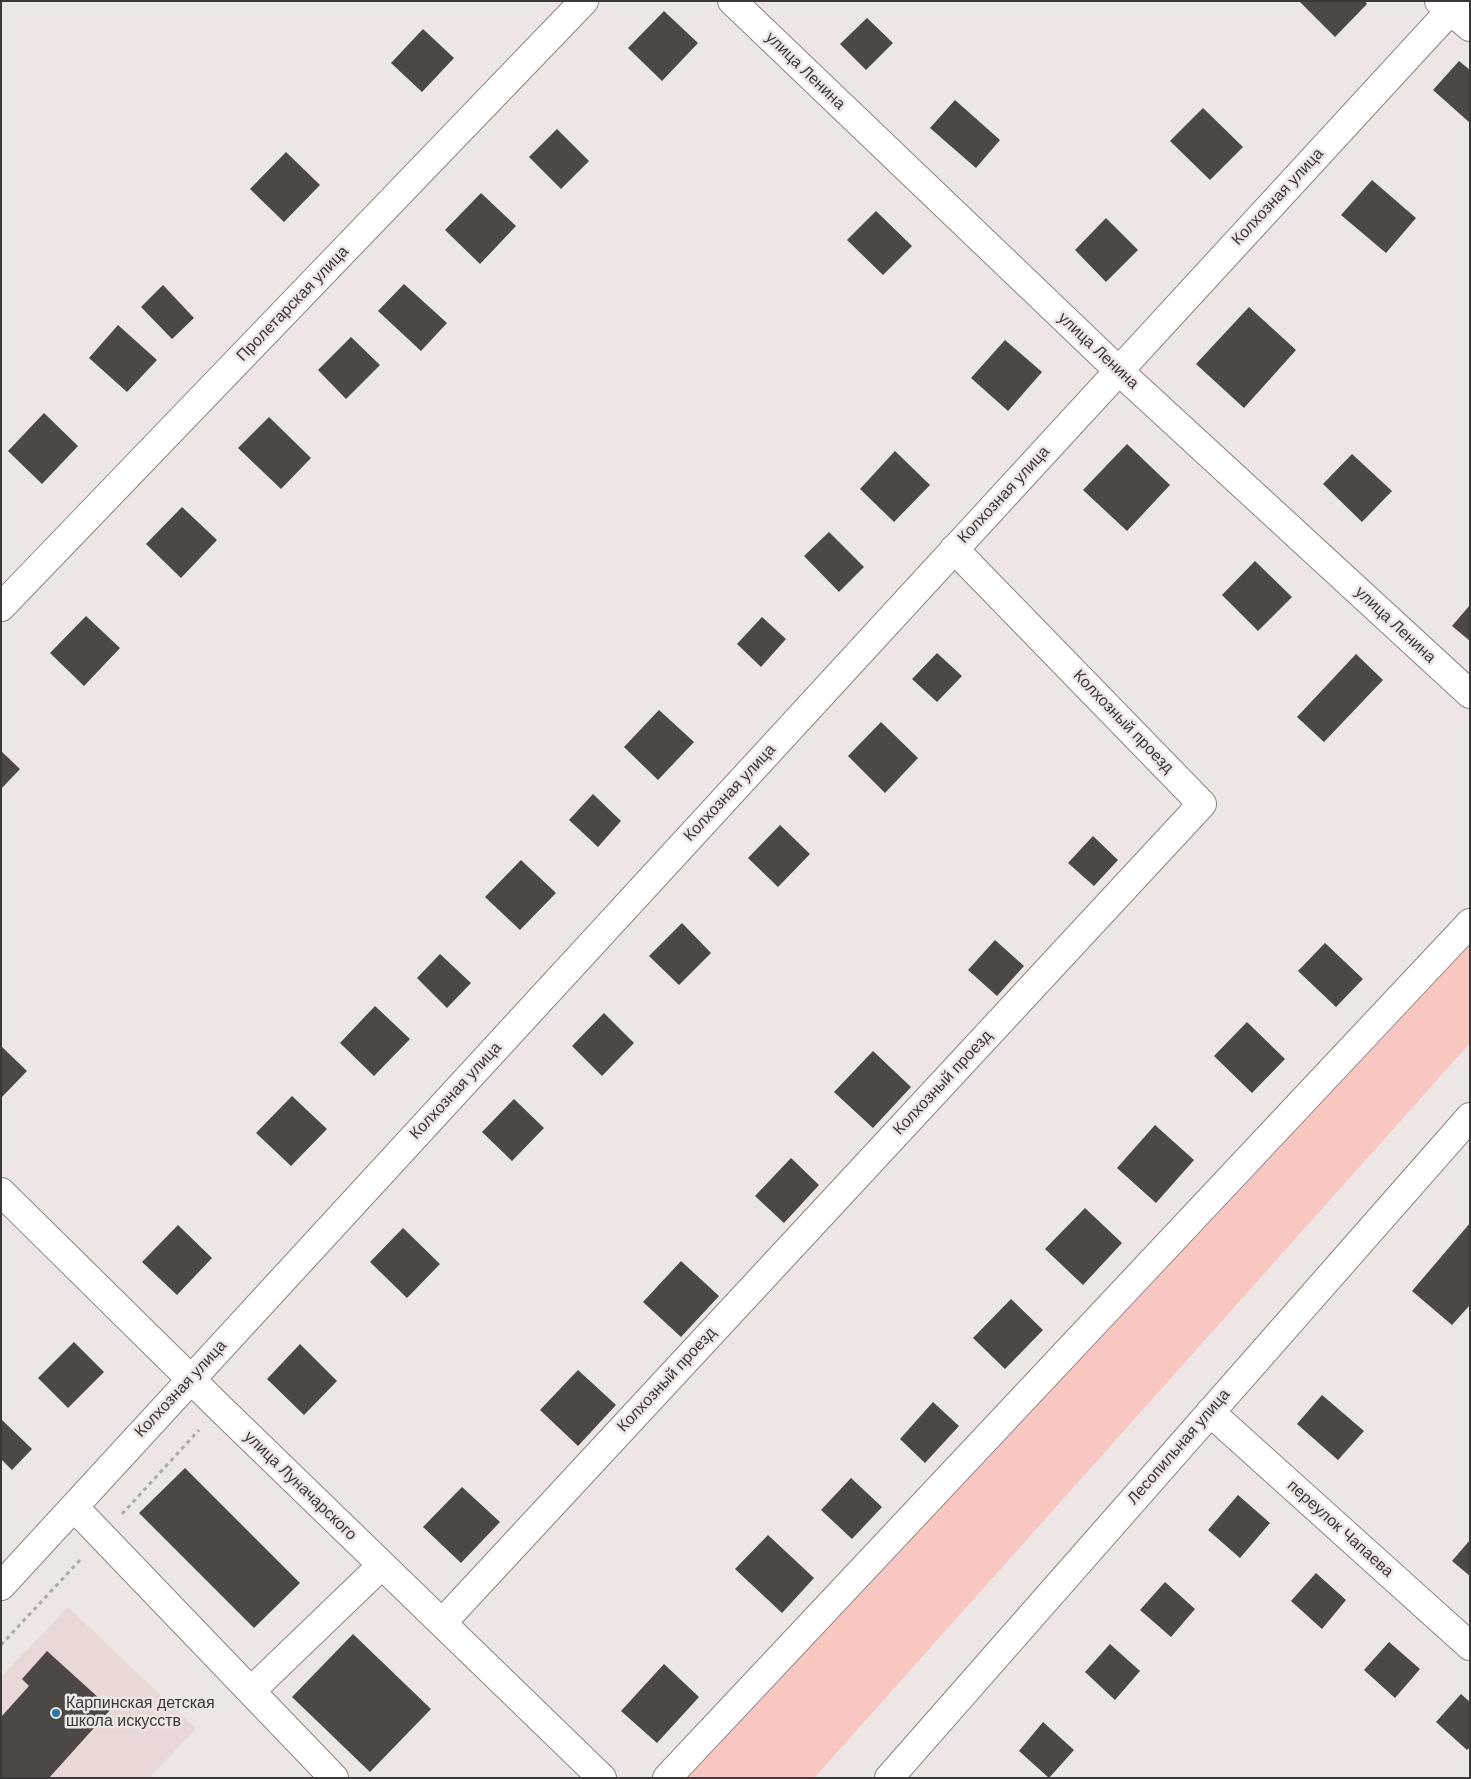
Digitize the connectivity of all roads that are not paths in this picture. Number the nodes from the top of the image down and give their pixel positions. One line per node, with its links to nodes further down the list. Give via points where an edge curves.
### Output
1 (584, 1): 6 (street, Пролетарская улица)
2 (732, 1): 4 (street, улица Ленина)
3 (1454, 10): 4 (street, Колхозная улица)
4 (1119, 371): 5 (street, Колхозная улица); 7 (street, улица Ленина)
5 (954, 550): 11 (street, Колхозная улица); 16 (street, Колхозный проезд, via 1202,804)
6 (1, 607)
7 (1470, 694)
8 (1470, 923): 21 (street)
9 (1470, 1117): 12 (street, Лесопильная улица)
10 (1, 1192): 11 (street, улица Луначарского)
11 (190, 1380): 13 (street, Колхозная улица); 14 (street, улица Луначарского)
12 (1210, 1412): 17 (street, переулок Чапаева); 22 (street, Лесопильная улица)
13 (74, 1507): 15 (street, Колхозная улица); 18 (street)
14 (382, 1565): 16 (street, улица Луначарского); 18 (street)
15 (1, 1586)
16 (442, 1623): 20 (street, улица Луначарского)
17 (1470, 1646)
18 (251, 1691): 19 (street)
19 (334, 1778)
20 (602, 1778)
21 (667, 1778)
22 (889, 1778)

